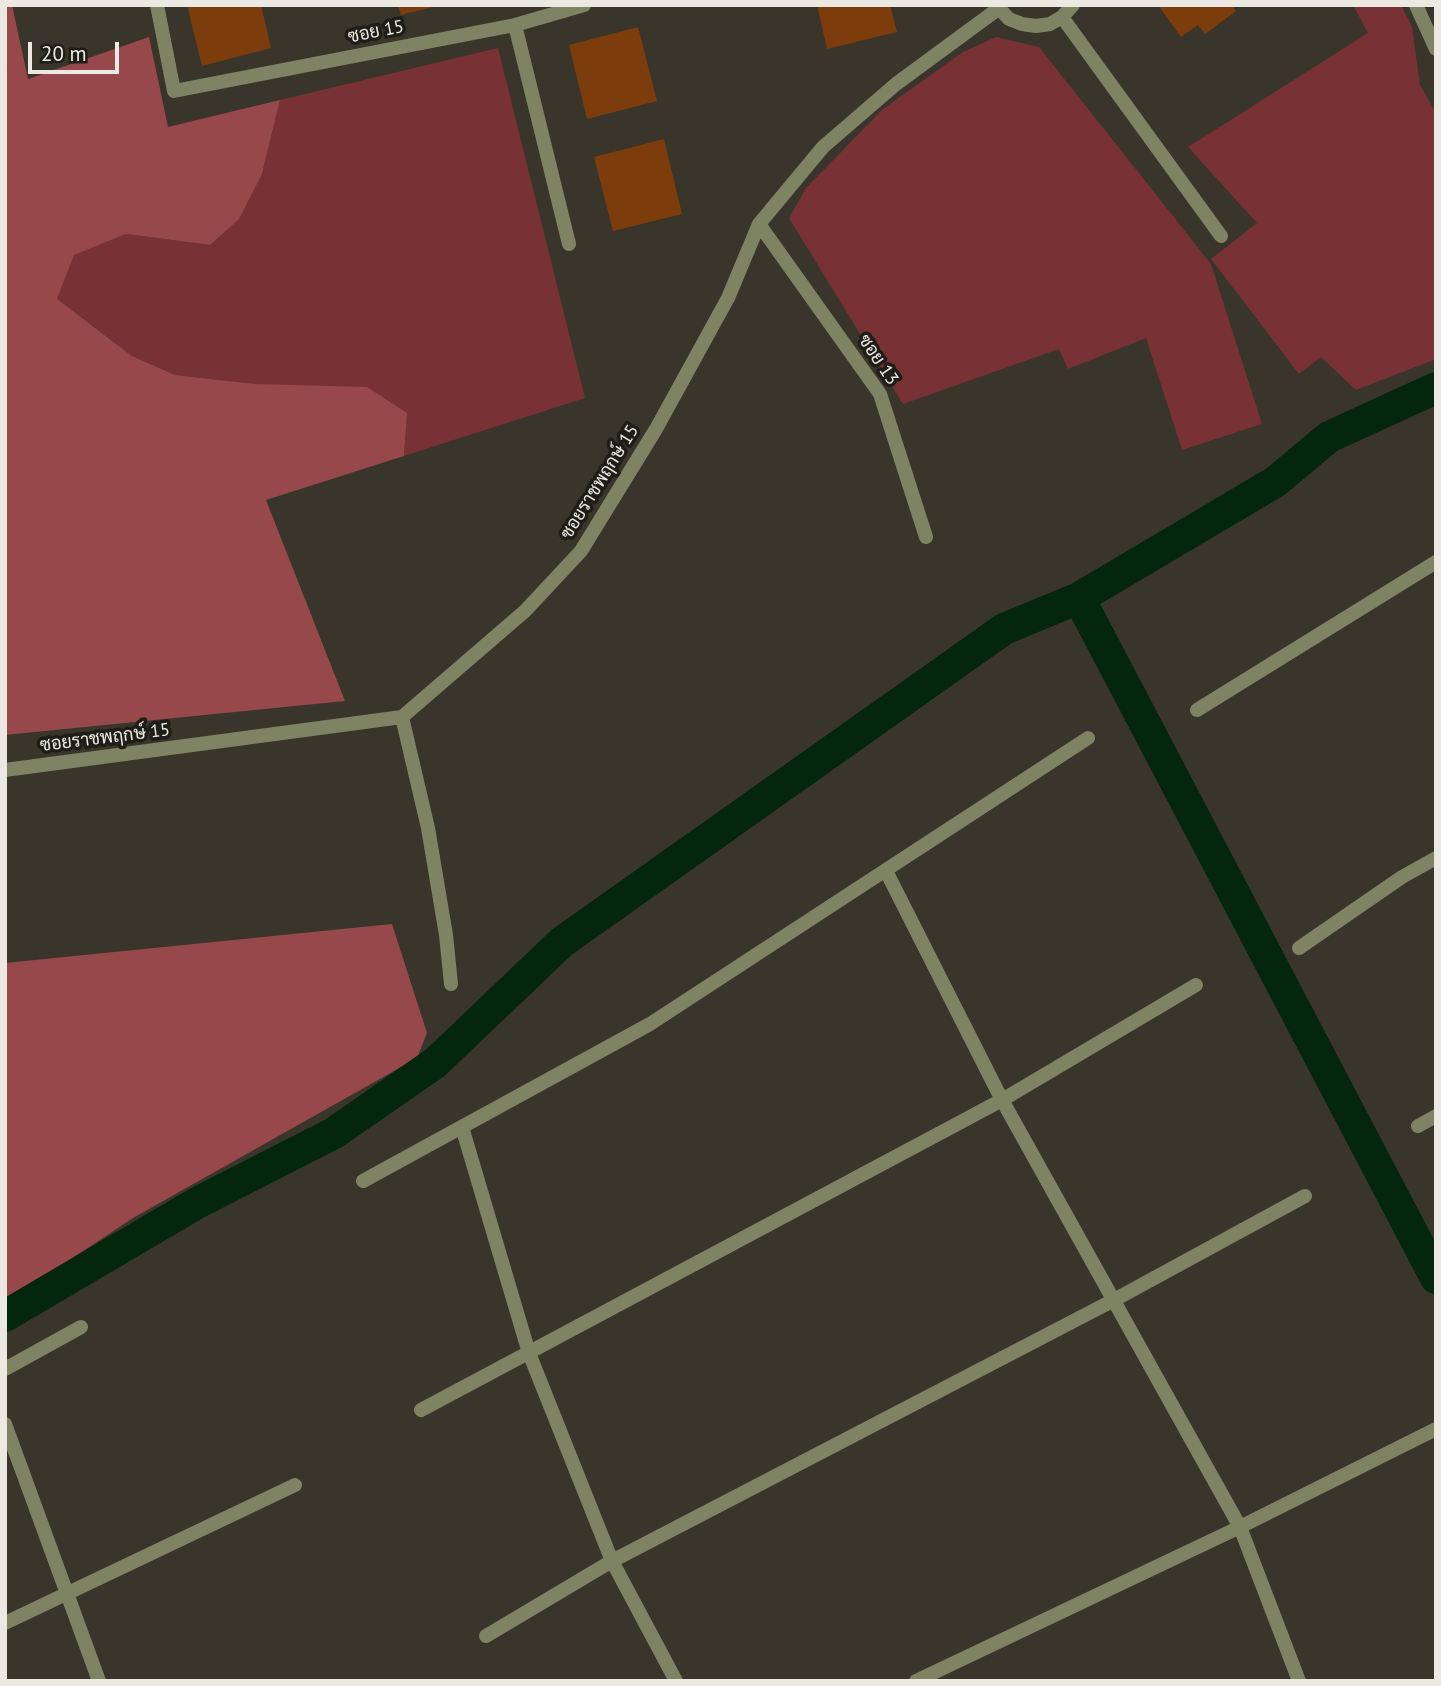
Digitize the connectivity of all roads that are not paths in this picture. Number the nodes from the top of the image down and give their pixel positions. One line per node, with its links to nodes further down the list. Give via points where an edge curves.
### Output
1 (157, 5): 7 (street, ซอย 15, via 174,91)
2 (584, 5): 7 (street, ซอย 15)
3 (1073, 5): 6 (street)
4 (1416, 5): 8 (street)
5 (997, 7): 6 (street, ซอยราชพฤกษ์ 15, via 1009,19 1029,25 1050,24); 9 (street, ซอยราชพฤกษ์ 15, via 823,146)
6 (1062, 17): 10 (street)
7 (515, 25): 11 (street)
8 (1436, 49)
9 (759, 224): 12 (street, ซอย 13, via 880,394); 15 (street, ซอยราชพฤกษ์ 15, via 728,298 656,429 581,551 525,611)
10 (1221, 236)
11 (569, 244)
12 (926, 537)
13 (1436, 562): 14 (street)
14 (1197, 710)
15 (401, 717): 17 (street, ซอยราชพฤกษ์ 15); 21 (street, via 428,828)
16 (1088, 738): 19 (street)
17 (5, 770)
18 (1436, 858): 20 (street)
19 (886, 871): 23 (street); 26 (street, via 650,1024)
20 (1298, 948)
21 (451, 984)
22 (1196, 985): 23 (street)
23 (1002, 1100): 29 (street); 31 (street)
24 (1436, 1116): 25 (street)
25 (1419, 1126)
26 (462, 1127): 27 (street); 31 (street)
27 (363, 1181)
28 (1305, 1196): 29 (street)
29 (1114, 1300): 37 (street); 38 (street)
30 (81, 1327): 32 (street)
31 (529, 1353): 33 (street); 38 (street)
32 (5, 1369)
33 (421, 1409)
34 (5, 1424): 39 (street)
35 (1436, 1429): 37 (street)
36 (295, 1485): 39 (street)
37 (1240, 1527): 44 (street); 45 (street)
38 (612, 1562): 41 (street); 43 (street)
39 (67, 1595): 40 (street); 42 (street)
40 (5, 1623)
41 (486, 1636)
42 (99, 1681)
43 (676, 1681)
44 (916, 1681)
45 (1299, 1681)

